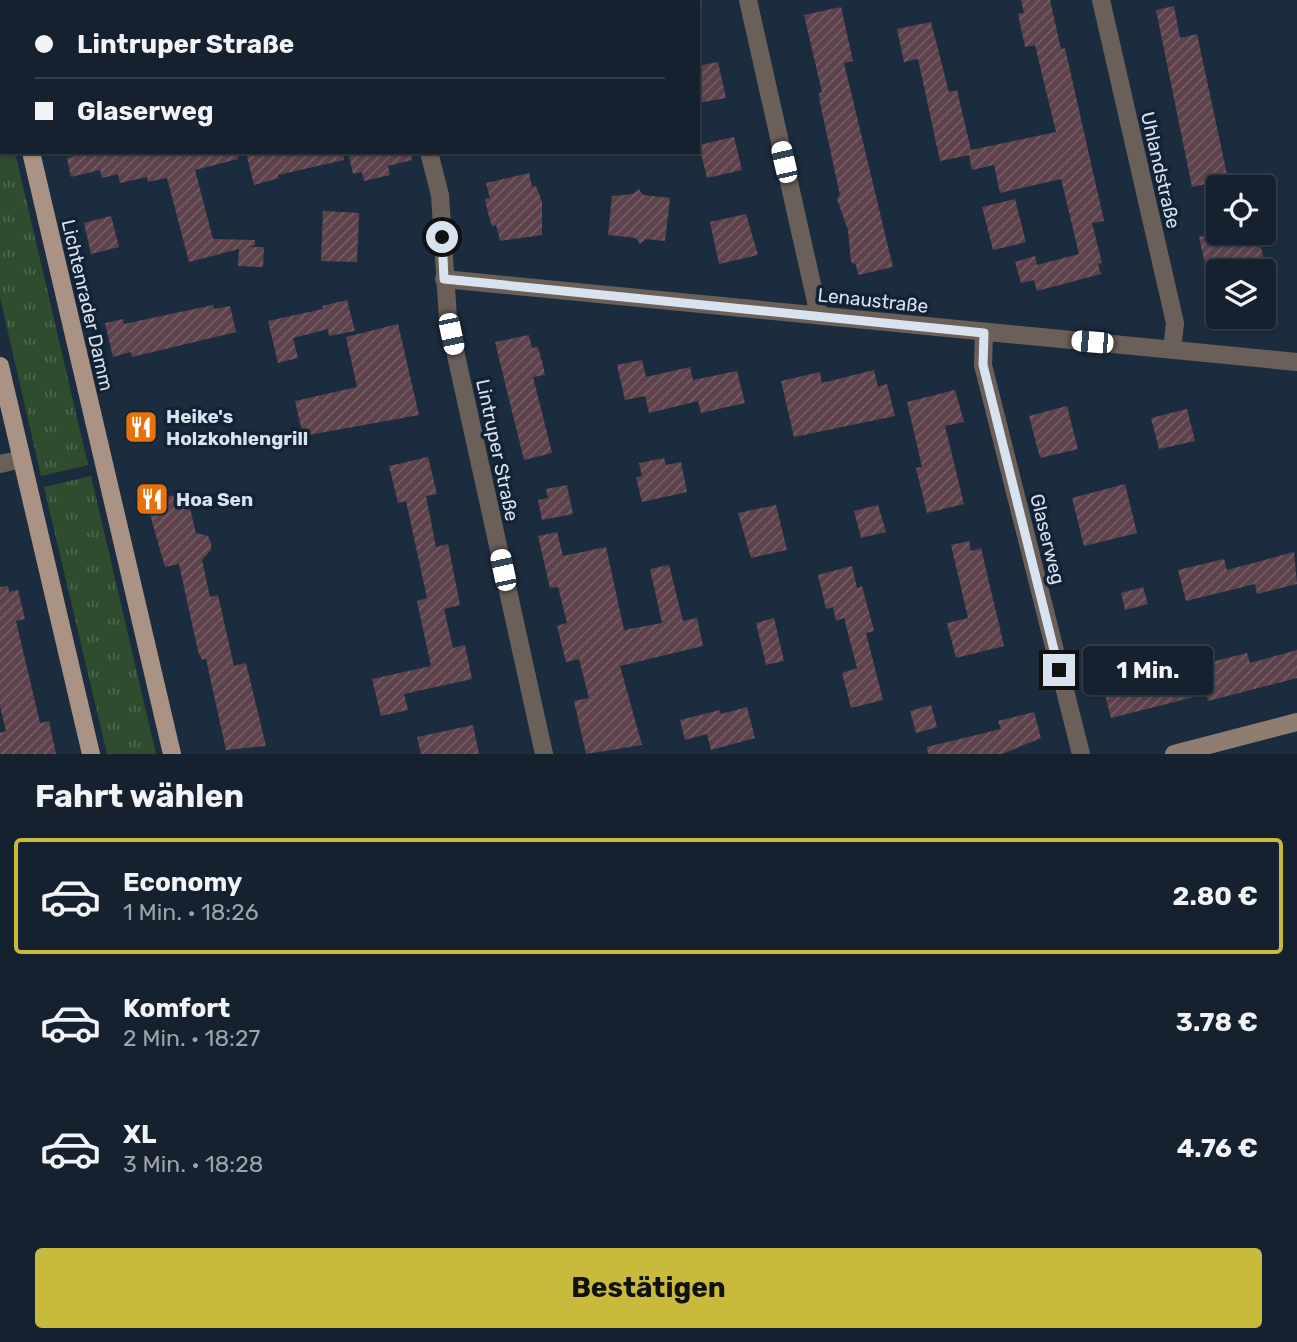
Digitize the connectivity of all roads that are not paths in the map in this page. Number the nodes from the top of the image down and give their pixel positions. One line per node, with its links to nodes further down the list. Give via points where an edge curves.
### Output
1 (748, 0): 6 (street)
2 (1101, 0): 8 (street, Uhlandstraße, via 1175,323)
3 (31, 154): 15 (main road, Lichtenrader Damm)
4 (430, 154): 5 (street, Lintruper Straße, via 440,195)
5 (444, 279): 6 (street, Lenaustraße); 16 (street, Lintruper Straße, via 448,319)
6 (819, 315): 7 (street, Lenaustraße)
7 (984, 333): 8 (street, Lenaustraße); 17 (street, Glaserweg, via 983,365)
8 (1172, 350): 9 (street, Lenaustraße)
9 (1297, 362)
10 (0, 366): 11 (main road)
11 (22, 459): 12 (street); 14 (main road)
12 (0, 464)
13 (1297, 722): 18 (main road)
14 (91, 754)
15 (172, 754)
16 (544, 754)
17 (1081, 754)
18 (1174, 754)

